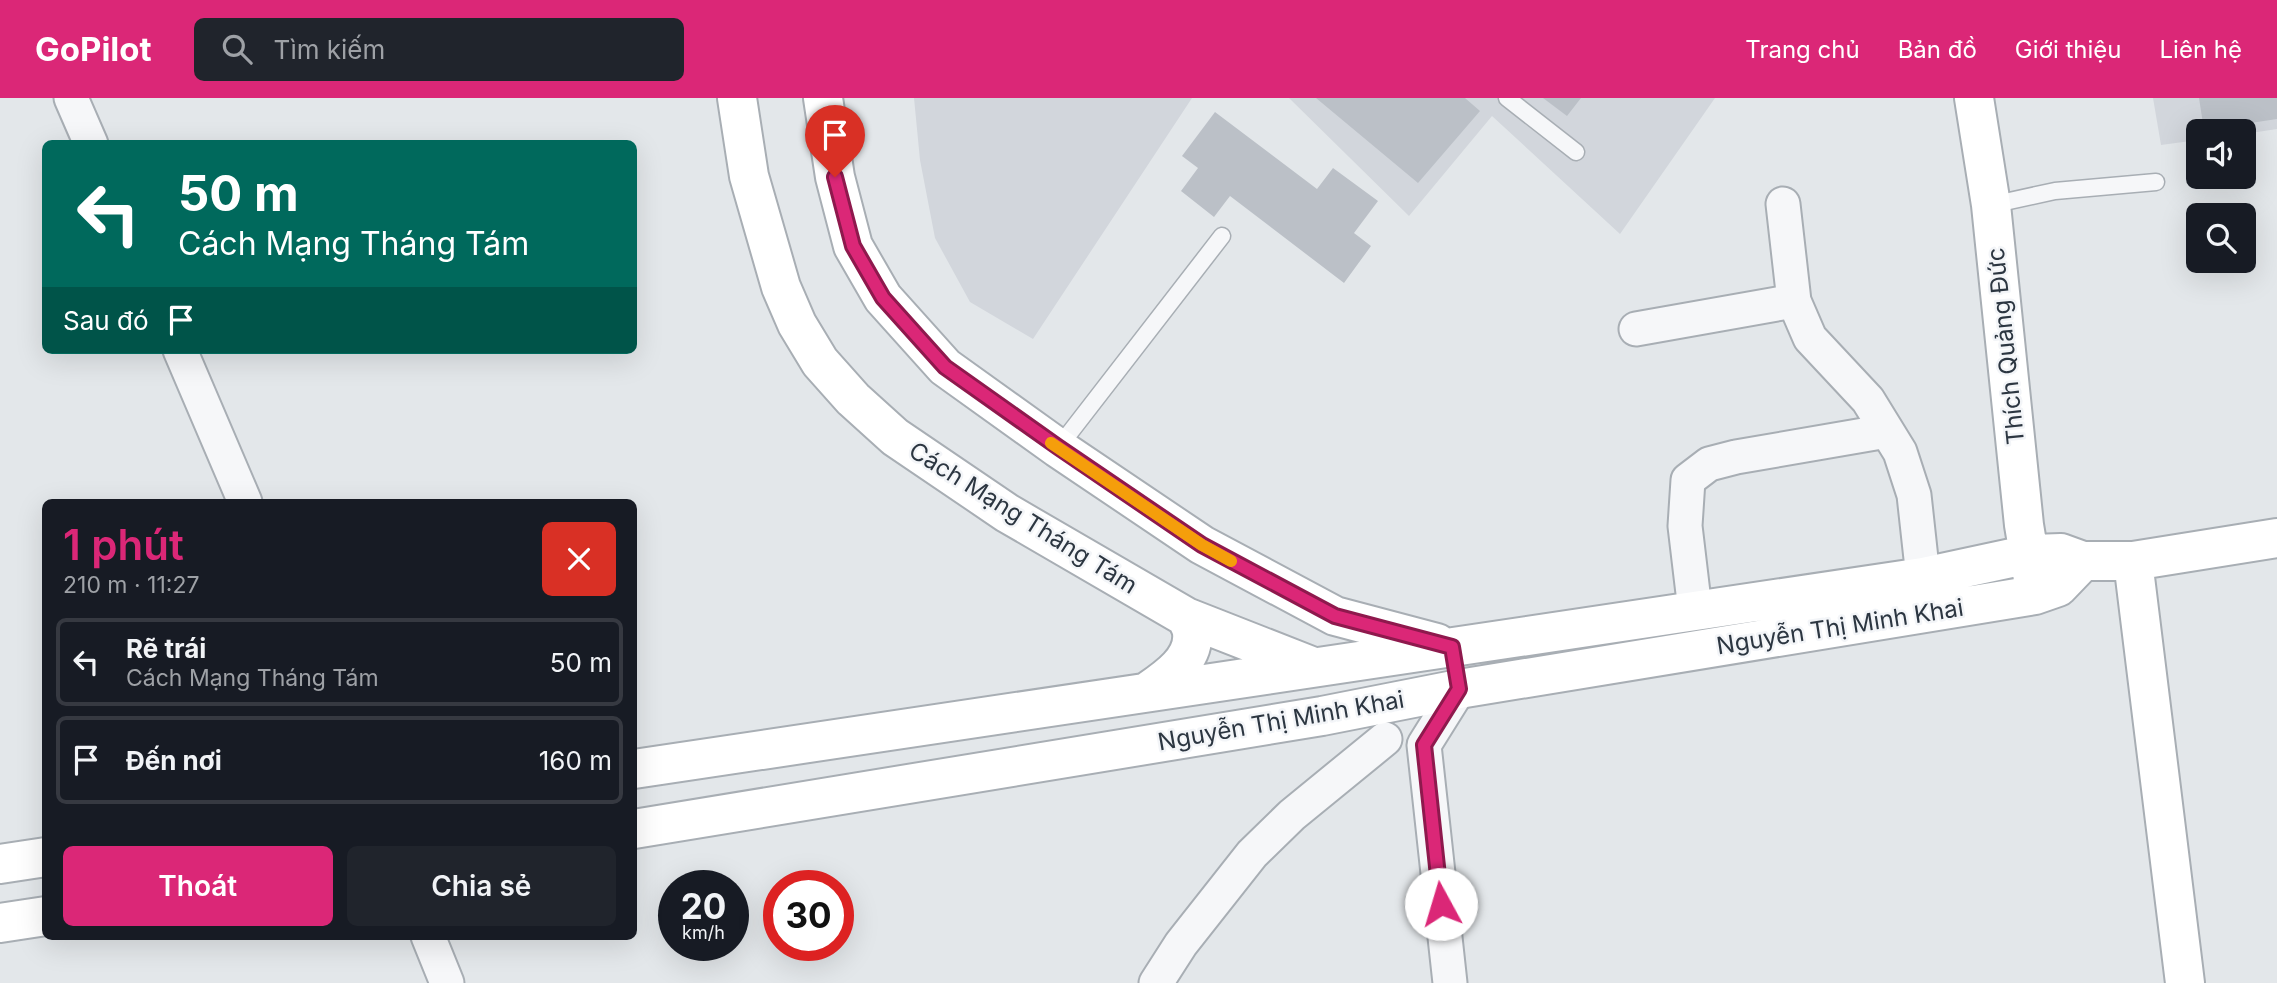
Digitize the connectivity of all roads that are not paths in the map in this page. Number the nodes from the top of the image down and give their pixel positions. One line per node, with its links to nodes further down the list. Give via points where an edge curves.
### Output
1 (71, 98): 6 (street)
2 (737, 98): 25 (main road, Cách Mạng Tháng Tám, via 749,176 781,287 821,362 853,399 895,437 1007,513)
3 (823, 98): 16 (main road, via 835,177 853,246 883,298 945,367)
4 (1507, 98): 7 (lane)
5 (1974, 98): 10 (main road, Thích Quảng Đức)
6 (89, 140)
7 (1576, 152)
8 (2156, 182): 10 (lane, via 2055,191)
9 (1783, 204): 12 (street)
10 (1991, 205): 19 (main road, Thích Quảng Đức)
11 (1222, 236): 16 (lane)
12 (1794, 301): 13 (street); 15 (street, via 1810,338 1868,400)
13 (1636, 329)
14 (182, 354): 17 (street)
15 (1887, 431): 22 (street, via 1900,452 1914,495); 24 (street, via 1736,457 1709,464 1688,480 1685,526)
16 (1058, 447): 26 (main road, via 1202,545 1335,616)
17 (244, 499)
18 (2277, 538): 21 (main road, Nguyễn Thị Minh Khai)
19 (2030, 554): 20 (main road, Nguyễn Thị Minh Khai, via 2061,552); 22 (main road, Nguyễn Thị Minh Khai); 23 (main road, Thích Quảng Đức)
20 (2083, 561): 21 (main road, Nguyễn Thị Minh Khai); 23 (main road, Nguyễn Thị Minh Khai, via 2057,587)
21 (2133, 561): 43 (main road)
22 (1923, 577): 24 (main road, Nguyễn Thị Minh Khai)
23 (2035, 595): 28 (main road, Nguyễn Thị Minh Khai)
24 (1695, 610): 26 (main road, Nguyễn Thị Minh Khai)
25 (1186, 617): 27 (main road, Cách Mạng Tháng Tám); 29 (main road, via 1193,634 1188,653 1174,673)
26 (1452, 647): 27 (main road, Nguyễn Thị Minh Khai); 28 (main road)
27 (1313, 667): 29 (main road, Nguyễn Thị Minh Khai); 30 (main road)
28 (1459, 689): 30 (main road, Nguyễn Thị Minh Khai); 32 (street)
29 (1147, 692): 33 (main road, Nguyễn Thị Minh Khai)
30 (1322, 716): 31 (street); 34 (main road, Nguyễn Thị Minh Khai)
31 (1385, 739): 32 (street); 41 (street, via 1252,854)
32 (1424, 745): 42 (street)
33 (637, 769)
34 (637, 829)
35 (42, 858): 36 (main road)
36 (0, 864)
37 (42, 917): 38 (main road)
38 (0, 923)
39 (430, 940): 40 (street)
40 (447, 983)
41 (1156, 983)
42 (1450, 983)
43 (2185, 983)

